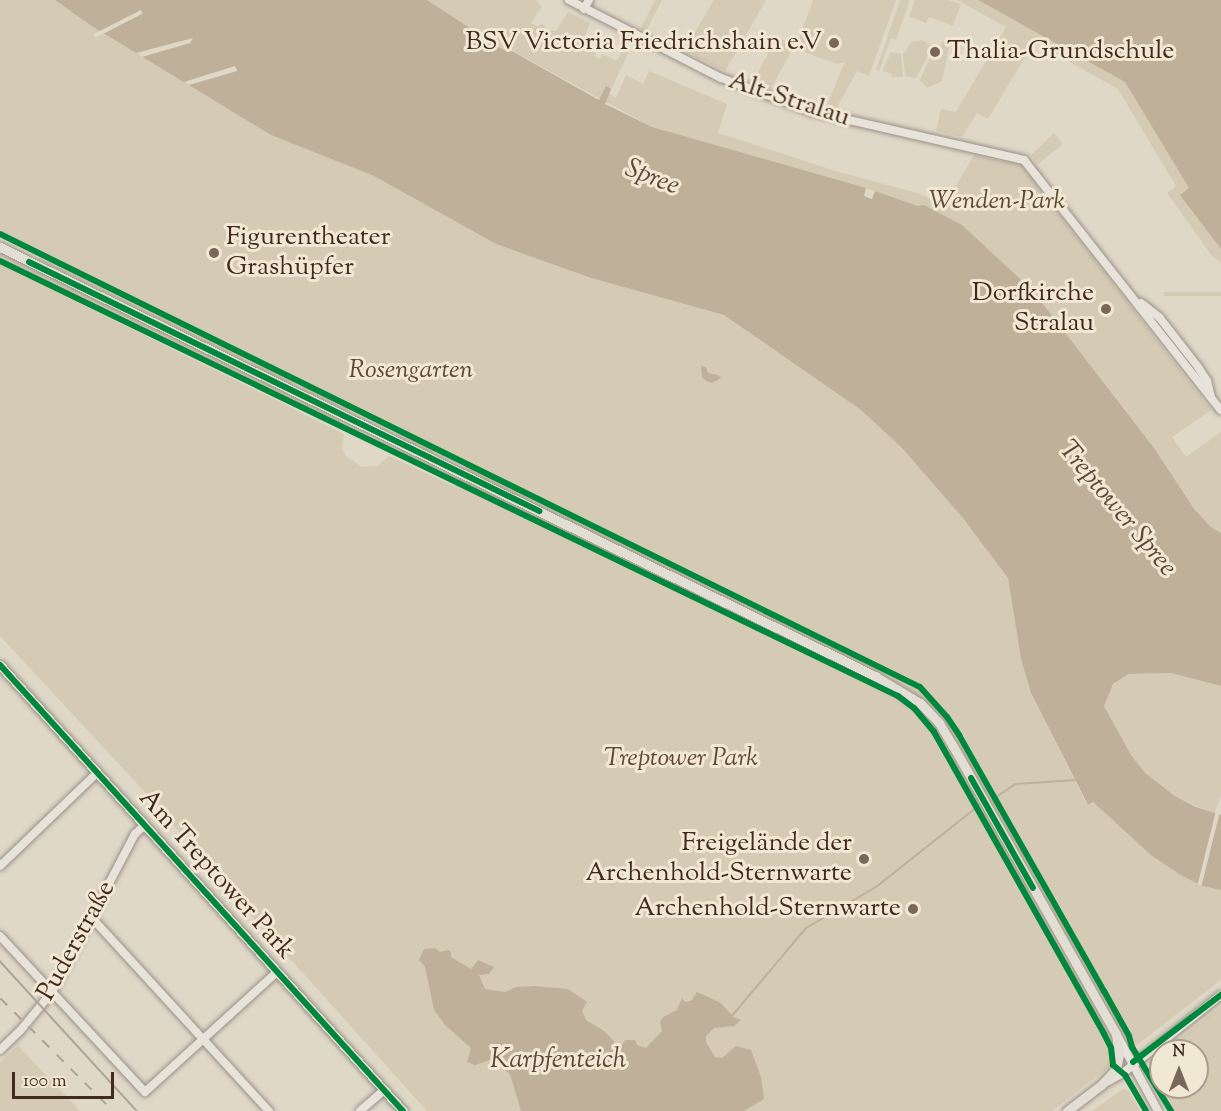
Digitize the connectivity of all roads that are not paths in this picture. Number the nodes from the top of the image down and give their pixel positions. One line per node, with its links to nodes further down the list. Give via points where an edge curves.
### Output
1 (568, 0): 3 (street, Alt-Stralau)
2 (589, 0): 3 (street)
3 (584, 9): 5 (street, Alt-Stralau, via 721,78 810,111 1024,160 1135,299 1159,317 1208,381 1211,396)
4 (0, 247): 15 (main road, via 900,689 920,703 939,723)
5 (1221, 410)
6 (0, 665): 7 (main road, Am Treptower Park)
7 (97, 773): 8 (main road, Am Treptower Park); 9 (street)
8 (145, 825): 10 (street, Puderstraße, via 135,834); 12 (main road, Am Treptower Park)
9 (0, 866)
10 (92, 918): 13 (street, Puderstraße); 16 (street)
11 (0, 936): 13 (street)
12 (277, 972): 16 (street); 20 (main road, Am Treptower Park)
13 (52, 992): 16 (street, via 145,1092); 17 (street, Puderstraße)
14 (1221, 995): 18 (street)
15 (1116, 1034): 18 (street); 19 (main road, via 1117,1069)
16 (204, 1038): 21 (street)
17 (0, 1050)
18 (1133, 1062): 19 (street, via 1123,1073); 25 (street)
19 (1101, 1085): 24 (main road)
20 (384, 1090): 22 (street); 23 (main road, Am Treptower Park)
21 (269, 1111)
22 (360, 1111)
23 (403, 1111)
24 (1067, 1111)
25 (1158, 1111)

